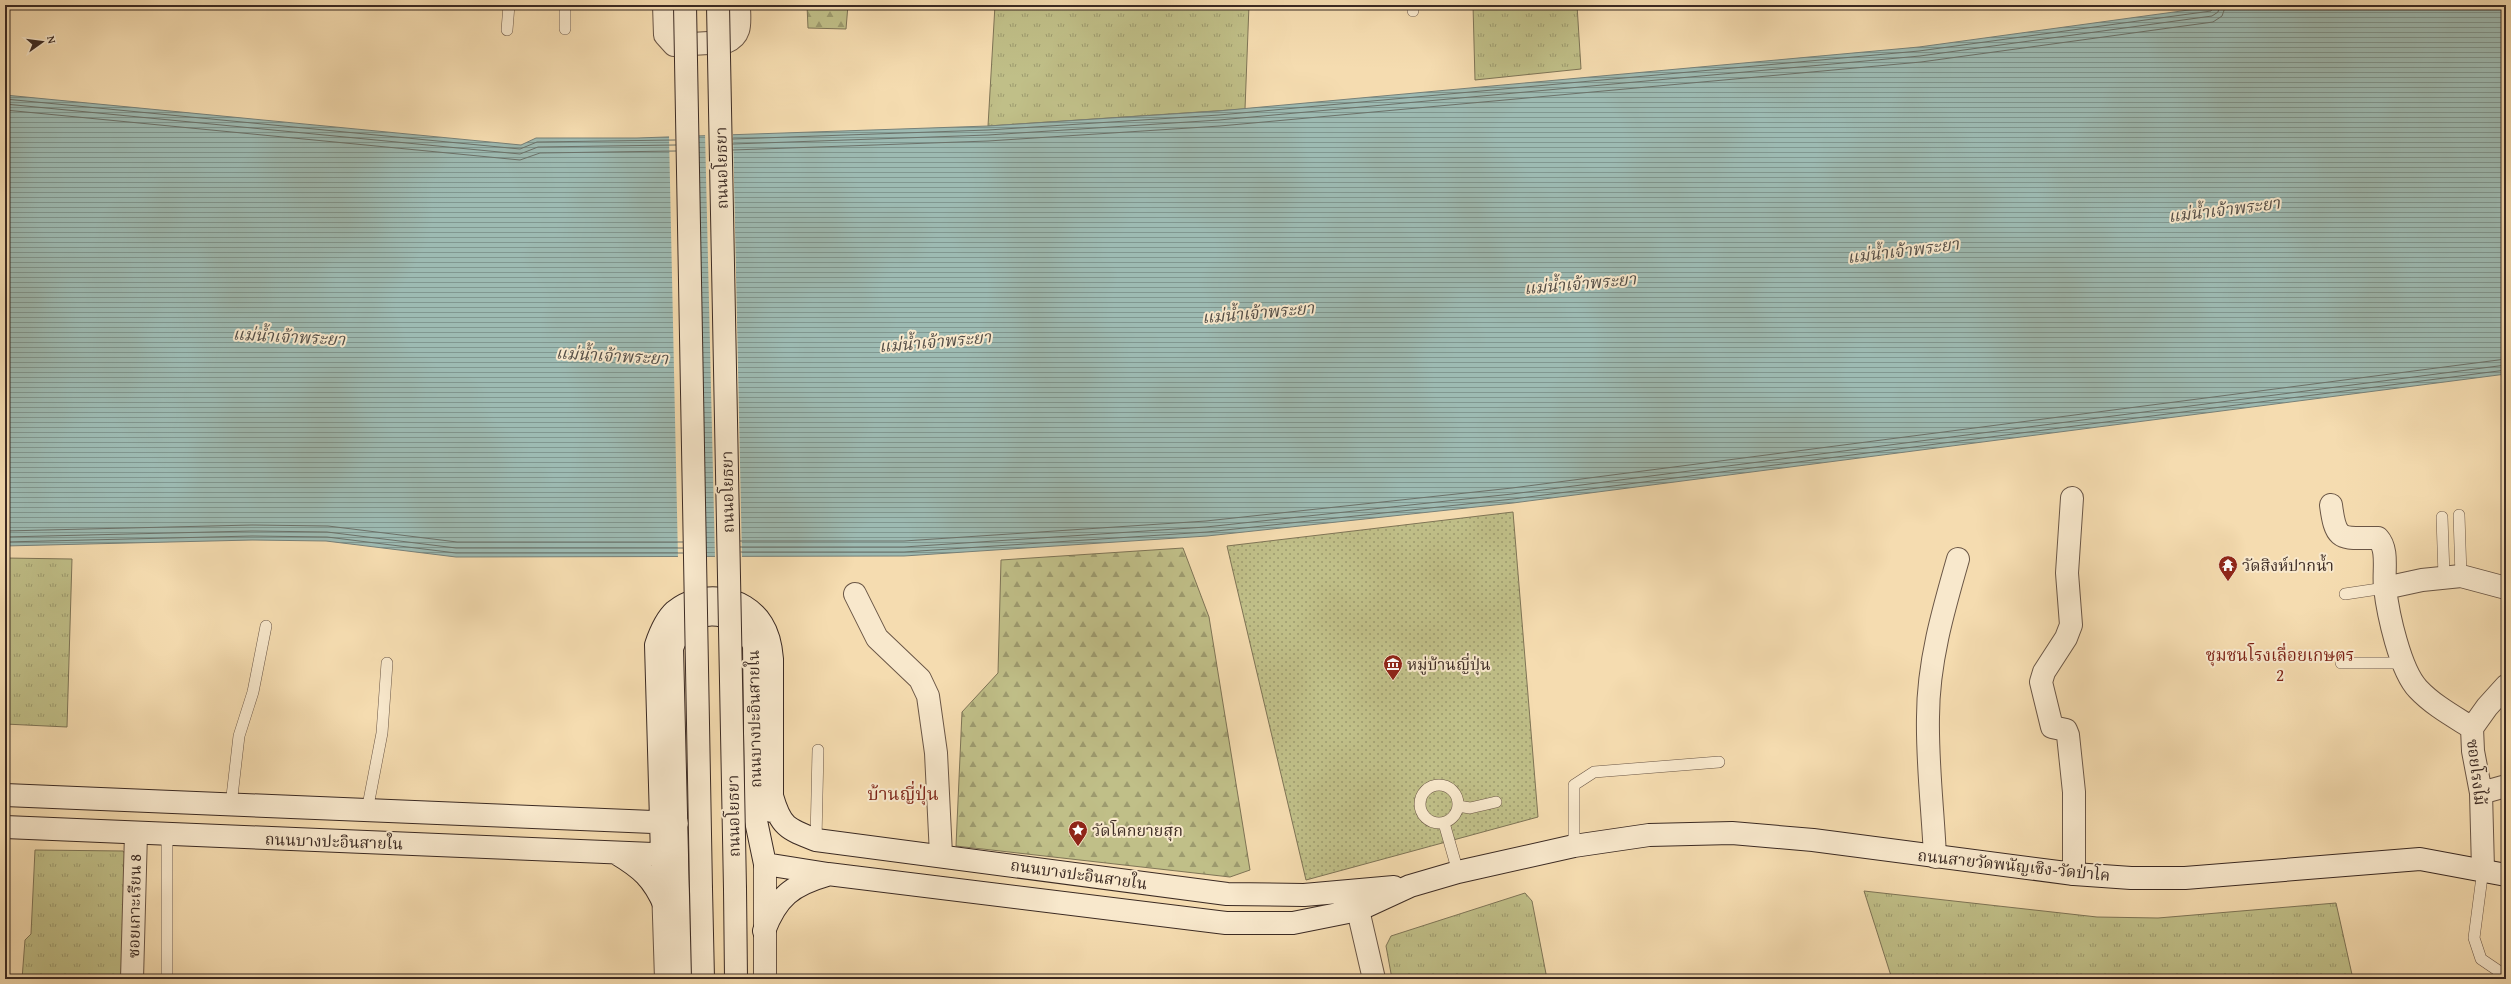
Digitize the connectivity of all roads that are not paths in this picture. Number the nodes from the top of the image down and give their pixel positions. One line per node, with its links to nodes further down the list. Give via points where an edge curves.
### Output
1 (509, 5): 8 (lane)
2 (565, 5): 7 (lane)
3 (664, 5): 6 (main road, via 665,35 674,45 726,42 733,39 739,29)
4 (685, 5): 64 (main road, ถนนอโยธยา, bridge)
5 (718, 5): 65 (main road, ถนนอโยธยา, bridge)
6 (739, 5)
7 (565, 29)
8 (506, 30)
9 (2072, 498): 53 (main road, via 2067,573 2071,625 2066,638 2044,672 2041,682 2052,727 2066,730 2068,735 2074,792)
10 (2331, 505): 15 (main road, via 2334,528 2340,535 2378,538 2383,544)
11 (2459, 515): 14 (lane)
12 (2442, 517): 14 (lane)
13 (1958, 559): 47 (main road, via 1940,624 1930,683 1928,717)
14 (2452, 576): 15 (main road); 16 (main road)
15 (2385, 588): 18 (lane); 22 (main road)
16 (2506, 588)
17 (855, 594): 46 (main road, via 877,638 920,679 928,696 936,753)
18 (2345, 594)
19 (266, 626): 33 (lane, via 253,692 239,736)
20 (387, 663): 35 (lane, via 382,733)
21 (2341, 663): 22 (lane)
22 (2402, 663): 24 (main road, via 2428,699)
23 (2506, 686): 24 (main road, ซอยโรงไม้, via 2486,706)
24 (2472, 728): 29 (main road, ซอยโรงไม้, via 2473,751)
25 (818, 750): 42 (lane)
26 (1719, 762): 43 (lane, via 1594,772 1574,785)
27 (659, 786): 31 (main road, ถนนบางปะอินสายใน, via 656,645 663,626 675,611 692,601 711,597 731,600 748,609 762,623 770,640); 36 (main road, via 648,803 636,813); 38 (main road, ถนนบางปะอินสายใน)
28 (2506, 786): 29 (main road)
29 (2481, 793): 50 (main road, ซอยโรงไม้)
30 (5, 795): 33 (main road, ถนนบางปะอินสายใน)
31 (772, 796): 42 (main road, ถนนบางปะอินสายใน, via 778,817 792,831); 49 (main road, ถนนบางปะอินสายใน, via 772,822)
32 (1496, 802): 34 (lane, via 1470,808)
33 (231, 805): 35 (main road, ถนนบางปะอินสายใน)
34 (1458, 806): 37 (lane, via 1456,813); 37 (lane, via 1454,792 1441,784 1434,785 1422,794 1420,809 1424,816 1429,821)
35 (366, 810): 36 (main road, ถนนบางปะอินสายใน)
36 (608, 821): 38 (main road, ถนนบางปะอินสายใน)
37 (1444, 822): 51 (lane)
38 (669, 823): 45 (main road, ถนนบางปะอินสายใน); 49 (main road, ถนนบางปะอินสายใน, via 672,648 677,635 694,619 712,614 726,616 738,622 748,632 754,645 756,822)
39 (5, 826): 40 (main road, ถนนบางปะอินสายใน)
40 (136, 833): 41 (main road, ถนนบางปะอินสายใน); 60 (main road, ซอยเกาะเรียน 8)
41 (166, 834): 44 (main road, ถนนบางปะอินสายใน); 61 (lane)
42 (816, 840): 46 (main road, ถนนบางปะอินสายใน)
43 (1574, 846): 47 (main road, ถนนสายวัดพนัญเชิง-วัดป่าโค, via 1649,835 1732,833 1814,840); 48 (main road, ถนนสายวัดพนัญเชิง-วัดป่าโค)
44 (616, 853): 45 (main road, ถนนบางปะอินสายใน); 56 (main road, via 639,867 657,886)
45 (670, 855): 56 (main road); 63 (main road)
46 (941, 855): 55 (main road, ถนนบางปะอินสายใน, via 1227,894 1304,895)
47 (1935, 857): 53 (main road, ถนนสายวัดพนัญเชิง-วัดป่าโค)
48 (1522, 858): 51 (main road, ถนนบางปะอินสายใน)
49 (764, 864): 52 (main road, ถนนบางปะอินสายใน); 58 (main road, ถนนอโยธยา)
50 (2483, 869): 53 (main road, ถนนสายวัดพนัญเชิง-วัดป่าโค, via 2420,859 2185,878); 54 (main road, ถนนสายวัดพนัญเชิง-วัดป่าโค); 59 (lane, via 2474,938 2481,959)
51 (1458, 872): 55 (main road, ถนนบางปะอินสายใน)
52 (828, 874): 57 (main road, ถนนบางปะอินสายใน, via 1226,923 1293,923); 58 (main road, via 811,879 781,898)
53 (2074, 874)
54 (2506, 875)
55 (1410, 886): 57 (main road, ถนนบางปะอินสายใน)
56 (665, 906): 62 (main road)
57 (1358, 910): 67 (main road)
58 (764, 931): 66 (main road, ถนนอโยธยา)
59 (2506, 976)
60 (132, 979)
61 (167, 979)
62 (666, 979)
63 (680, 979)
64 (703, 979)
65 (736, 979)
66 (765, 979)
67 (1374, 979)

